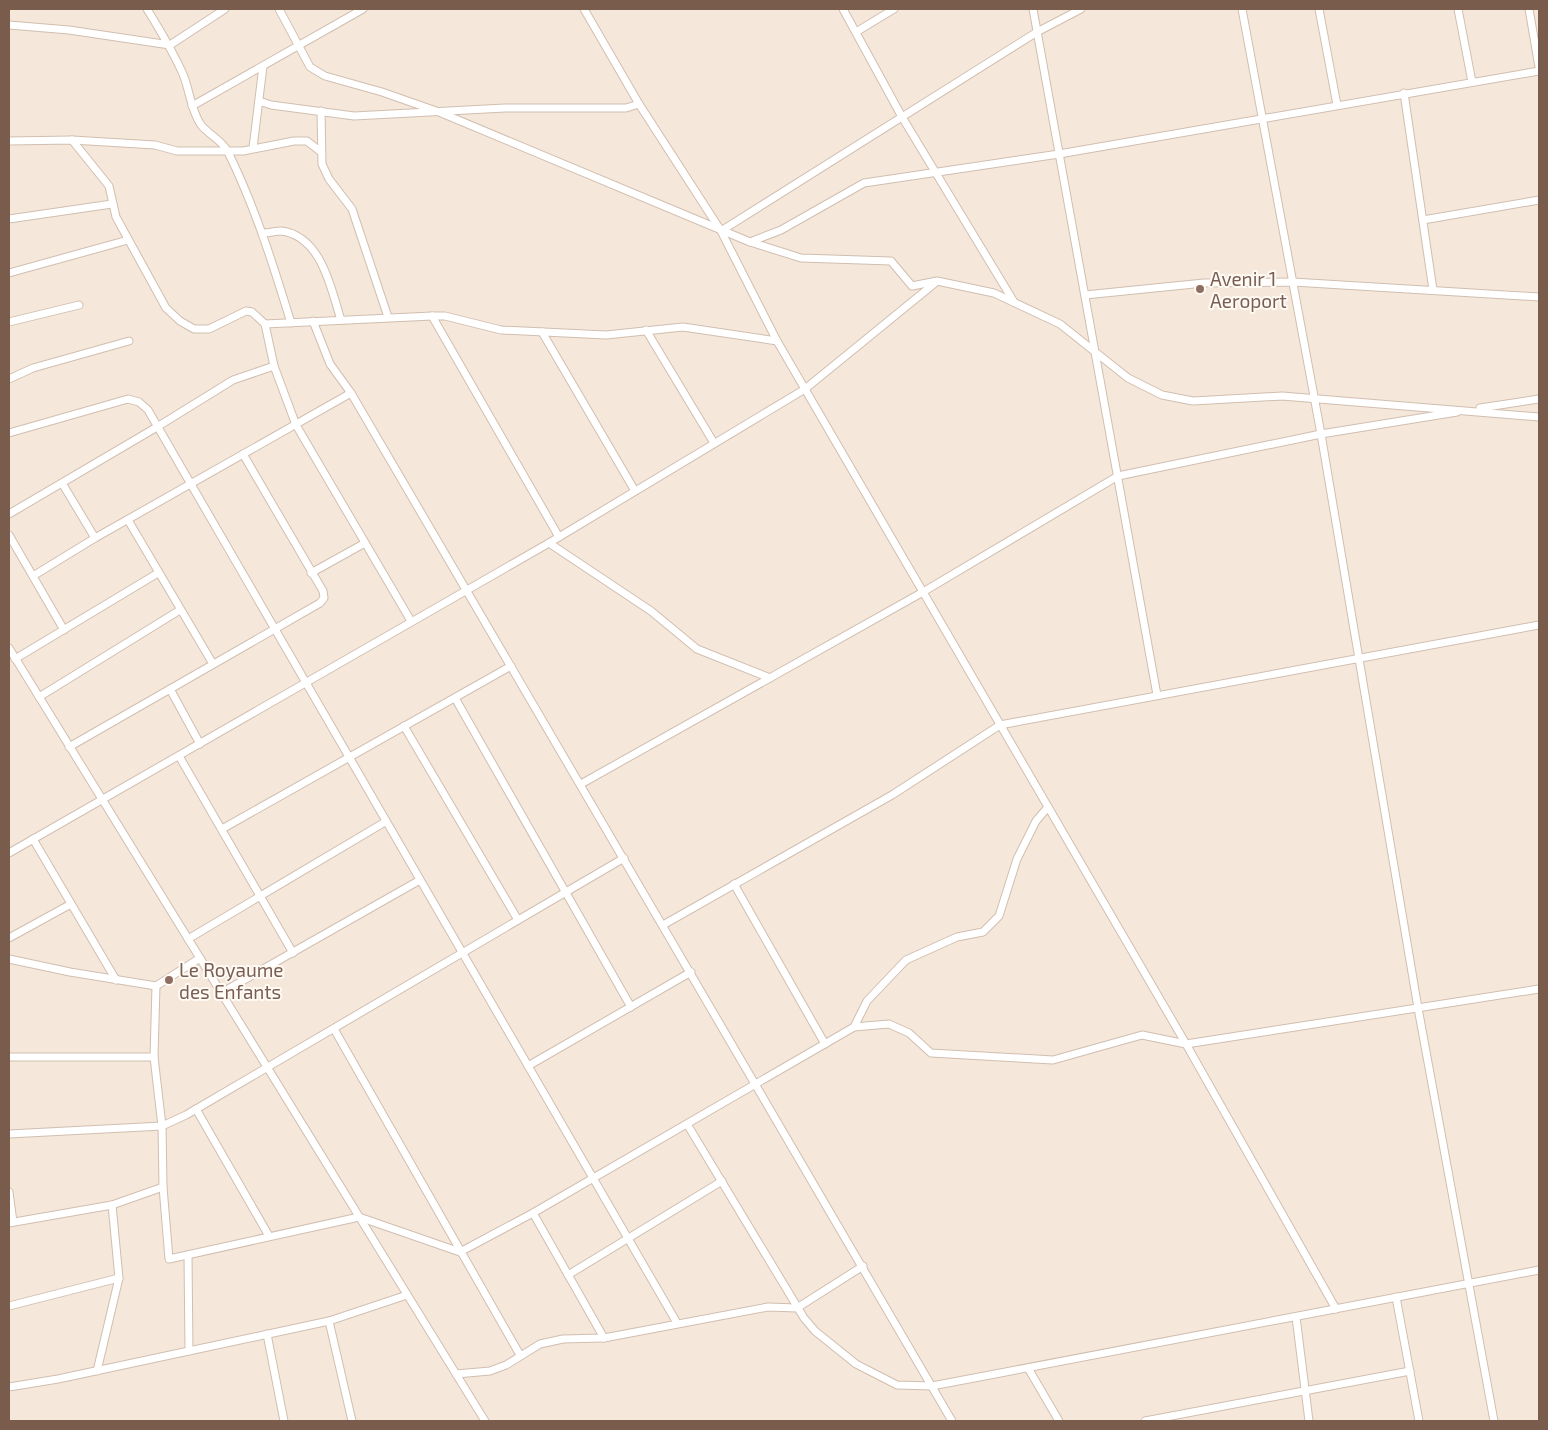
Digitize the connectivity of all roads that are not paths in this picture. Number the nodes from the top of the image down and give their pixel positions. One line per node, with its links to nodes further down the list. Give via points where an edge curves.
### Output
1 (147, 9): 18 (street)
2 (226, 9): 18 (street)
3 (279, 9): 19 (street)
4 (363, 9): 19 (street)
5 (584, 9): 25 (street)
6 (843, 9): 16 (street)
7 (894, 9): 16 (street)
8 (1032, 9): 17 (street)
9 (1081, 9): 17 (street)
10 (1242, 9): 31 (street)
11 (1319, 9): 26 (street)
12 (1458, 9): 22 (street)
13 (1529, 9): 21 (street)
14 (9, 25): 15 (street); 18 (street)
15 (9, 32)
16 (856, 32): 30 (street)
17 (1037, 32): 30 (street); 37 (street)
18 (170, 45): 27 (street, via 183,72)
19 (300, 45): 20 (street); 29 (street, via 310,67 325,76)
20 (263, 66): 24 (street); 27 (street)
21 (1539, 69): 22 (street)
22 (1472, 82): 23 (street)
23 (1404, 93): 26 (street); 42 (street)
24 (259, 101): 28 (street); 34 (street)
25 (639, 104): 29 (street, via 626,108 505,108); 43 (street)
26 (1337, 105): 31 (street)
27 (192, 106): 35 (street, via 201,126)
28 (321, 111): 29 (street, via 354,116); 36 (street)
29 (439, 112): 43 (street)
30 (902, 117): 38 (street); 43 (street)
31 (1262, 117): 37 (street); 49 (street)
32 (72, 140): 33 (street); 35 (street, via 155,145 176,151); 40 (street, via 109,186)
33 (9, 141)
34 (253, 148): 35 (street); 36 (street, via 294,141 307,142)
35 (227, 151): 44 (street)
36 (322, 152): 56 (street, via 324,171 352,208)
37 (1059, 154): 38 (street); 51 (street)
38 (934, 171): 46 (street, via 864,183 781,230); 53 (street)
39 (1539, 200): 42 (street)
40 (112, 204): 41 (street); 45 (street)
41 (9, 219)
42 (1423, 220): 50 (street)
43 (721, 230): 46 (street); 65 (street)
44 (263, 233): 57 (street, via 281,231 310,248 321,262); 60 (street)
45 (128, 240): 47 (street); 61 (street, via 166,308 180,321 194,329 209,329 246,311 252,312)
46 (750, 242): 48 (street, via 801,258 891,261 912,286)
47 (9, 273)
48 (937, 281): 53 (street, via 994,293); 69 (street)
49 (1292, 282): 50 (street); 51 (street, via 1204,282); 71 (street)
50 (1433, 290): 52 (street)
51 (1085, 295): 66 (street)
52 (1539, 296)
53 (1015, 303): 66 (street, via 1060,324)
54 (79, 305): 59 (street)
55 (432, 316): 56 (street); 63 (street, via 445,316 501,330); 88 (street)
56 (388, 317): 57 (street)
57 (341, 320): 58 (street)
58 (313, 321): 60 (street); 70 (street, via 330,364)
59 (9, 322)
60 (291, 323): 61 (street)
61 (265, 324): 67 (street)
62 (646, 330): 63 (street, via 606,335); 65 (street, via 683,327); 79 (street)
63 (542, 332): 84 (street)
64 (129, 341): 68 (street, via 33,368)
65 (777, 341): 69 (street)
66 (1097, 355): 71 (street, via 1128,378 1162,395 1193,401 1282,396); 81 (street)
67 (274, 366): 75 (street); 76 (street, via 233,380)
68 (9, 379)
69 (805, 389): 79 (street); 96 (street)
70 (351, 392): 75 (street); 95 (street)
71 (1315, 399): 73 (street); 78 (street)
72 (1539, 399): 73 (street)
73 (1471, 410): 74 (street); 78 (street)
74 (1539, 417)
75 (296, 425): 80 (street); 90 (street)
76 (157, 427): 77 (street, via 148,410 139,402 128,399); 82 (street); 83 (street)
77 (9, 433)
78 (1321, 434): 81 (street); 103 (street)
79 (714, 444): 84 (street)
80 (244, 454): 83 (street); 93 (street)
81 (1118, 476): 96 (street); 110 (street)
82 (62, 483): 85 (street); 89 (street)
83 (191, 484): 86 (street); 100 (street)
84 (635, 491): 88 (street)
85 (9, 514)
86 (128, 520): 89 (street); 92 (street)
87 (9, 535): 94 (street)
88 (559, 537): 91 (street)
89 (95, 538): 94 (street)
90 (365, 543): 93 (street); 98 (street)
91 (549, 543): 95 (street); 107 (street, via 651,611 697,649)
92 (158, 573): 97 (street); 101 (street)
93 (311, 573): 100 (street, via 324,598)
94 (33, 576): 101 (street)
95 (467, 590): 98 (street); 106 (street)
96 (923, 592): 107 (street); 113 (street)
97 (180, 610): 105 (street); 111 (street)
98 (411, 621): 108 (street)
99 (1539, 625): 103 (street)
100 (275, 628): 105 (street); 108 (street)
101 (64, 630): 104 (street)
102 (9, 648): 104 (street)
103 (1358, 658): 110 (street); 146 (street)
104 (15, 659): 111 (street)
105 (213, 664): 109 (street)
106 (511, 666): 112 (street); 119 (street)
107 (770, 678): 119 (street)
108 (304, 682): 115 (street); 118 (street)
109 (170, 689): 115 (street); 116 (street)
110 (1157, 695): 113 (street)
111 (39, 697): 116 (street)
112 (455, 698): 114 (street); 129 (street)
113 (1000, 725): 121 (street); 128 (street, via 892,795)
114 (404, 726): 118 (street); 132 (street)
115 (200, 744): 117 (street)
116 (69, 747): 120 (street)
117 (179, 756): 120 (street); 123 (street)
118 (348, 758): 122 (street); 123 (street)
119 (581, 784): 126 (street)
120 (101, 799): 124 (street); 135 (street)
121 (1048, 807): 147 (street, via 1036,821 1017,859 999,916 983,932 957,937 906,960 867,1001); 150 (street)
122 (385, 822): 127 (street); 130 (street)
123 (222, 829): 130 (street)
124 (33, 839): 125 (street); 131 (street)
125 (9, 853)
126 (624, 858): 129 (street); 133 (street)
127 (420, 880): 136 (street); 137 (street)
128 (734, 884): 133 (street); 149 (street)
129 (566, 892): 132 (street); 145 (street)
130 (260, 894): 135 (street); 136 (street)
131 (71, 904): 134 (street); 141 (street)
132 (518, 920): 137 (street)
133 (663, 925): 140 (street)
134 (9, 938)
135 (188, 939): 138 (street)
136 (293, 953): 144 (street)
137 (464, 953): 148 (street); 153 (street)
138 (200, 958): 142 (street); 144 (street)
139 (9, 959): 141 (street)
140 (691, 972): 145 (street); 155 (street)
141 (116, 980): 142 (street)
142 (156, 986): 152 (street)
143 (1539, 989): 146 (street)
144 (222, 994): 154 (street)
145 (631, 1007): 153 (street)
146 (1418, 1008): 150 (street); 176 (street)
147 (854, 1027): 149 (street); 150 (street, via 889,1024 909,1033 931,1053 1053,1060 1142,1035)
148 (334, 1029): 154 (street); 170 (street)
149 (825, 1044): 155 (street)
150 (1186, 1044): 181 (street)
151 (9, 1057): 152 (street)
152 (154, 1057): 158 (street)
153 (528, 1066): 160 (street)
154 (268, 1068): 156 (street); 166 (street)
155 (756, 1084): 157 (street); 172 (street)
156 (196, 1109): 158 (street); 168 (street)
157 (687, 1124): 160 (street); 161 (street)
158 (162, 1126): 159 (street); 162 (street)
159 (9, 1134)
160 (593, 1178): 165 (street); 169 (street)
161 (722, 1181): 169 (street); 180 (street)
162 (163, 1187): 164 (street); 171 (street, via 169,1259)
163 (9, 1192): 167 (street)
164 (112, 1205): 167 (street); 175 (street)
165 (533, 1212): 170 (street); 174 (street)
166 (359, 1217): 168 (street); 170 (street); 177 (street)
167 (11, 1223)
168 (269, 1236): 171 (street)
169 (628, 1238): 174 (street); 184 (street)
170 (460, 1252): 188 (street)
171 (188, 1254): 187 (street)
172 (863, 1266): 180 (street); 193 (street)
173 (1539, 1270): 176 (street)
174 (568, 1275): 186 (street)
175 (120, 1278): 179 (street); 190 (street)
176 (1468, 1282): 178 (street); 204 (street)
177 (408, 1295): 183 (street); 192 (street)
178 (1396, 1297): 181 (street); 191 (street)
179 (9, 1306)
180 (797, 1308): 184 (street, via 768,1307); 193 (street, via 815,1331 856,1364 897,1385)
181 (1336, 1309): 182 (street)
182 (1296, 1317): 189 (street); 195 (street)
183 (329, 1321): 185 (street); 197 (street)
184 (677, 1323): 186 (street)
185 (267, 1334): 187 (street); 196 (street)
186 (604, 1338): 188 (street, via 577,1338 540,1344)
187 (189, 1351): 190 (street)
188 (520, 1356): 192 (street, via 490,1371)
189 (1028, 1368): 193 (street); 200 (street)
190 (97, 1371): 194 (street)
191 (1410, 1372): 195 (street); 203 (street)
192 (456, 1374): 198 (street)
193 (932, 1386): 199 (street)
194 (9, 1387)
195 (1305, 1391): 201 (street); 202 (street)
196 (284, 1421)
197 (352, 1421)
198 (485, 1421)
199 (952, 1421)
200 (1059, 1421)
201 (1145, 1421)
202 (1309, 1421)
203 (1419, 1421)
204 (1494, 1421)

